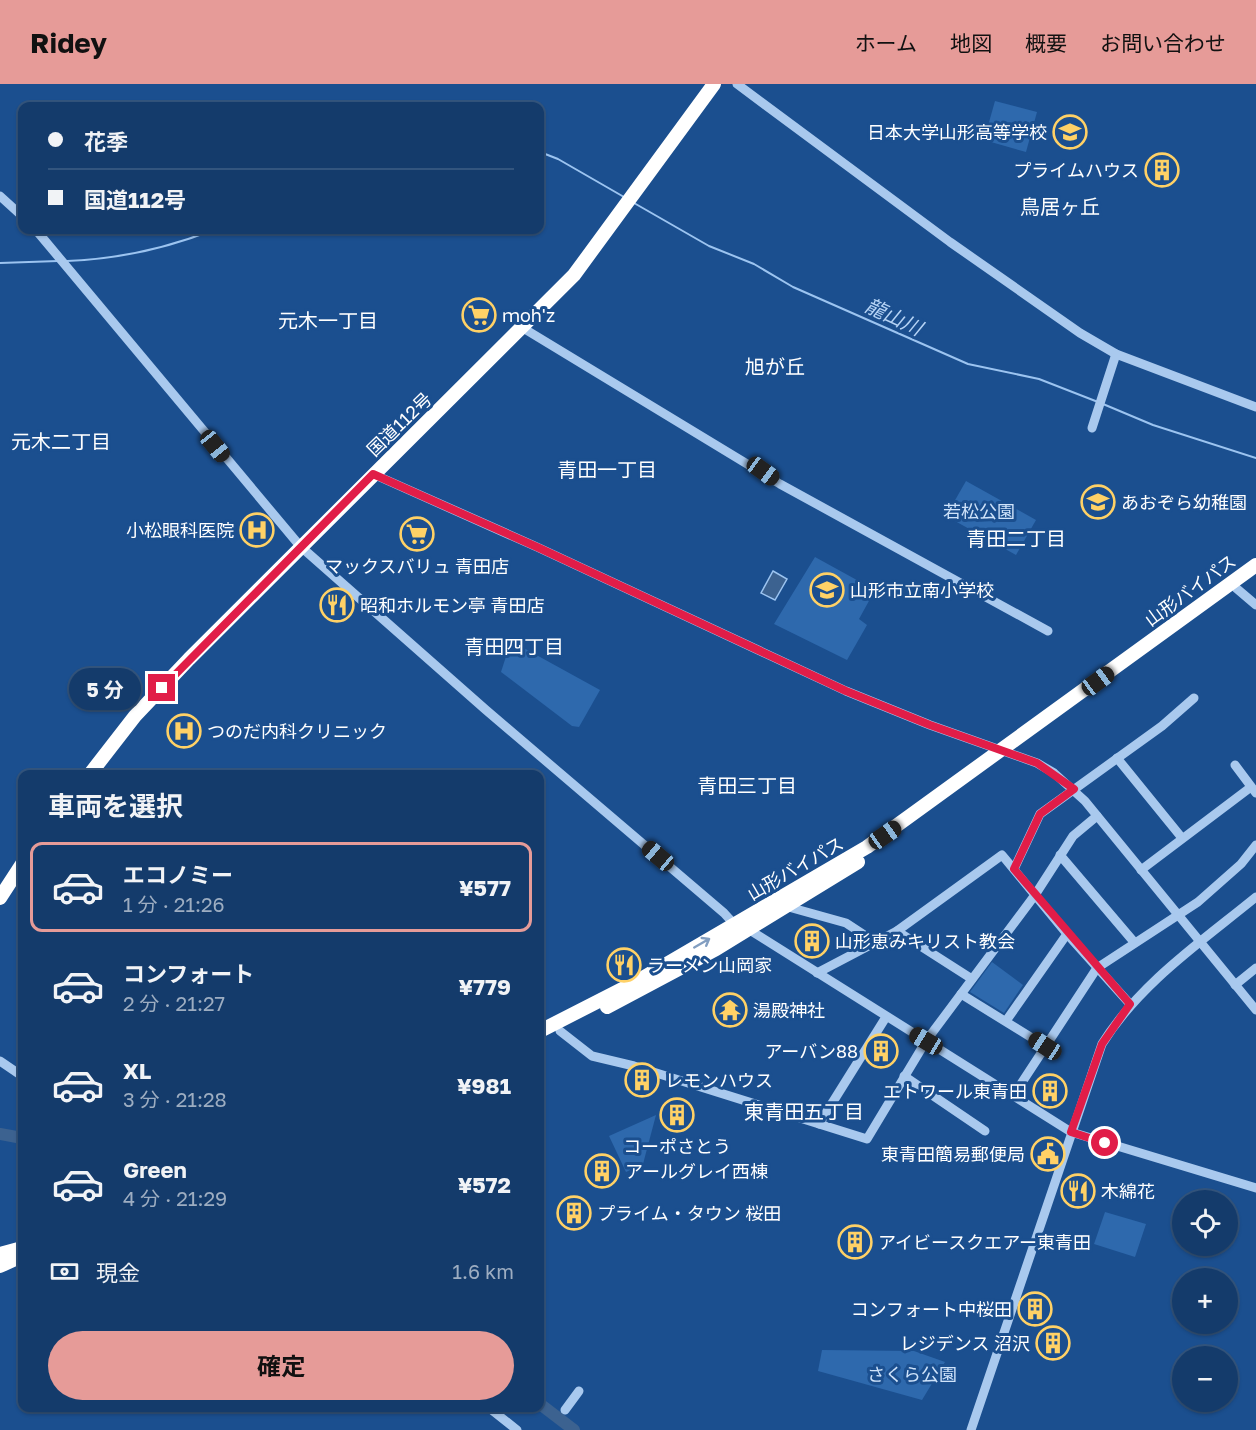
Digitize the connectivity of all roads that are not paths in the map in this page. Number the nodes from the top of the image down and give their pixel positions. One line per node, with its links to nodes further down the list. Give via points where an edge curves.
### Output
1 (714, 84): 6 (highway, 国道112号, via 574,275)
2 (737, 84): 7 (street, via 1042,309)
3 (0, 196): 4 (street)
4 (18, 212)
5 (41, 234): 11 (street)
6 (523, 328): 10 (highway, 国道112号); 16 (street, via 788,488)
7 (1116, 354): 8 (street); 9 (street)
8 (1256, 407)
9 (1092, 428)
10 (373, 474): 11 (highway, 国道112号); 18 (street, via 846,691)
11 (300, 546): 21 (highway, 国道112号, via 135,716); 36 (street)
12 (1256, 565): 18 (highway, 山形バイパス)
13 (1256, 575): 14 (highway, 山形バイパス)
14 (1236, 588): 15 (street); 18 (highway, 山形バイパス)
15 (1256, 605)
16 (1047, 631)
17 (1194, 698): 19 (street)
18 (1009, 752): 22 (street, via 1037,763); 34 (highway, 山形バイパス, via 897,836); 36 (highway, 山形バイパス, via 867,847)
19 (1117, 758): 22 (street); 25 (street)
20 (1235, 765): 23 (street)
21 (93, 770)
22 (1074, 789): 24 (street); 28 (street, via 1040,814)
23 (1253, 790): 25 (street)
24 (1097, 816): 27 (street, via 1073,836); 30 (street)
25 (1182, 838): 30 (street)
26 (1256, 845): 35 (street, via 1217,887)
27 (1060, 855): 31 (street); 41 (street)
28 (1014, 869): 31 (street); 38 (street, via 1002,855)
29 (18, 870): 33 (highway)
30 (1141, 870): 35 (street)
31 (1035, 895): 39 (street); 46 (street)
32 (1256, 897): 42 (street)
33 (0, 898)
34 (785, 906): 37 (highway, 山形バイパス); 40 (street, via 846,923)
35 (1177, 914): 41 (street); 42 (street)
36 (734, 924): 37 (street); 53 (highway, 山形バイパス, one-way to 36, via 634,983)
37 (748, 929): 45 (street); 54 (highway, 山形バイパス)
38 (897, 931): 40 (street); 46 (street)
39 (1067, 934): 43 (street); 52 (street)
40 (875, 942): 45 (street)
41 (1134, 942): 43 (street)
42 (1200, 943): 47 (street); 49 (street)
43 (1096, 968): 49 (street); 57 (street)
44 (1256, 968): 47 (street)
45 (817, 973): 51 (street)
46 (972, 979): 48 (street)
47 (1235, 985): 50 (street)
48 (961, 994): 52 (street); 56 (street)
49 (1130, 1004): 64 (street, via 1102,1044)
50 (1256, 1010)
51 (886, 1017): 56 (street); 62 (street)
52 (1006, 1021): 57 (street)
53 (544, 1029)
54 (560, 1031): 55 (highway, 山形バイパス); 62 (street, via 592,1056)
55 (544, 1039)
56 (926, 1041): 60 (street); 61 (street)
57 (1045, 1046): 61 (street)
58 (0, 1061): 59 (street)
59 (18, 1073)
60 (904, 1076): 62 (street, via 867,1139); 63 (street)
61 (1013, 1096): 64 (street)
62 (819, 1124)
63 (985, 1131)
64 (1071, 1132): 65 (street); 74 (street)
65 (1256, 1188)
66 (18, 1253): 68 (highway)
67 (18, 1254): 69 (highway)
68 (0, 1256)
69 (0, 1267)
70 (579, 1391): 71 (street)
71 (565, 1410)
72 (494, 1412): 73 (street)
73 (517, 1430)
74 (971, 1430)

